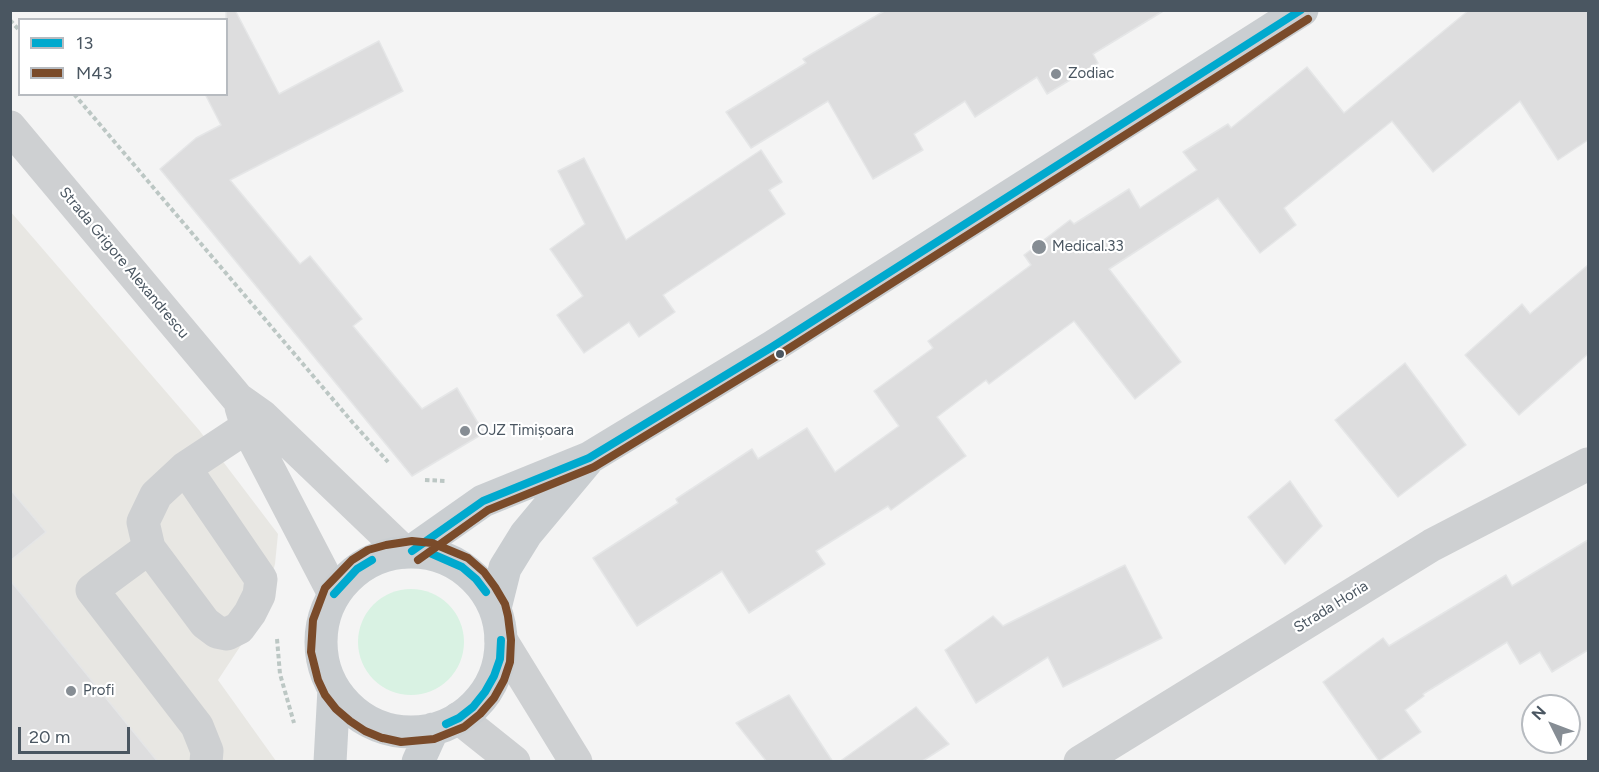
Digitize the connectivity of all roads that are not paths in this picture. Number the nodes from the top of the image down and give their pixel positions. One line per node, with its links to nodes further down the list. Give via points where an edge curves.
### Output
1 (1302, 10): 5 (main road, via 782,341)
2 (10, 127): 3 (street, Strada Grigore Alexandrescu)
3 (22, 164): 4 (street, Strada Grigore Alexandrescu)
4 (243, 413): 7 (street); 9 (street, Strada Grigore Alexandrescu, via 262,416); 10 (street, Strada Grigore Alexandrescu)
5 (589, 458): 9 (main road, via 483,501); 11 (main road, via 526,534 506,568)
6 (1588, 464): 20 (street, Strada Horia, via 1432,545)
7 (185, 468): 8 (street, via 156,495 143,522); 8 (street, via 261,579 250,614 239,628 226,634 216,632)
8 (149, 548): 15 (street, via 92,590 197,726 207,751)
9 (408, 551): 10 (main road, via 365,565); 11 (main road, via 430,553 462,567 481,585)
10 (334, 594): 13 (main road, via 321,637 324,664)
11 (495, 608): 12 (main road)
12 (501, 640): 14 (main road, via 500,659 485,692 473,707); 19 (street)
13 (334, 689): 14 (main road, via 370,722 401,731); 16 (main road)
14 (446, 723): 17 (main road); 18 (street)
15 (206, 762)
16 (330, 762)
17 (418, 762)
18 (514, 762)
19 (576, 762)
20 (1080, 762)

